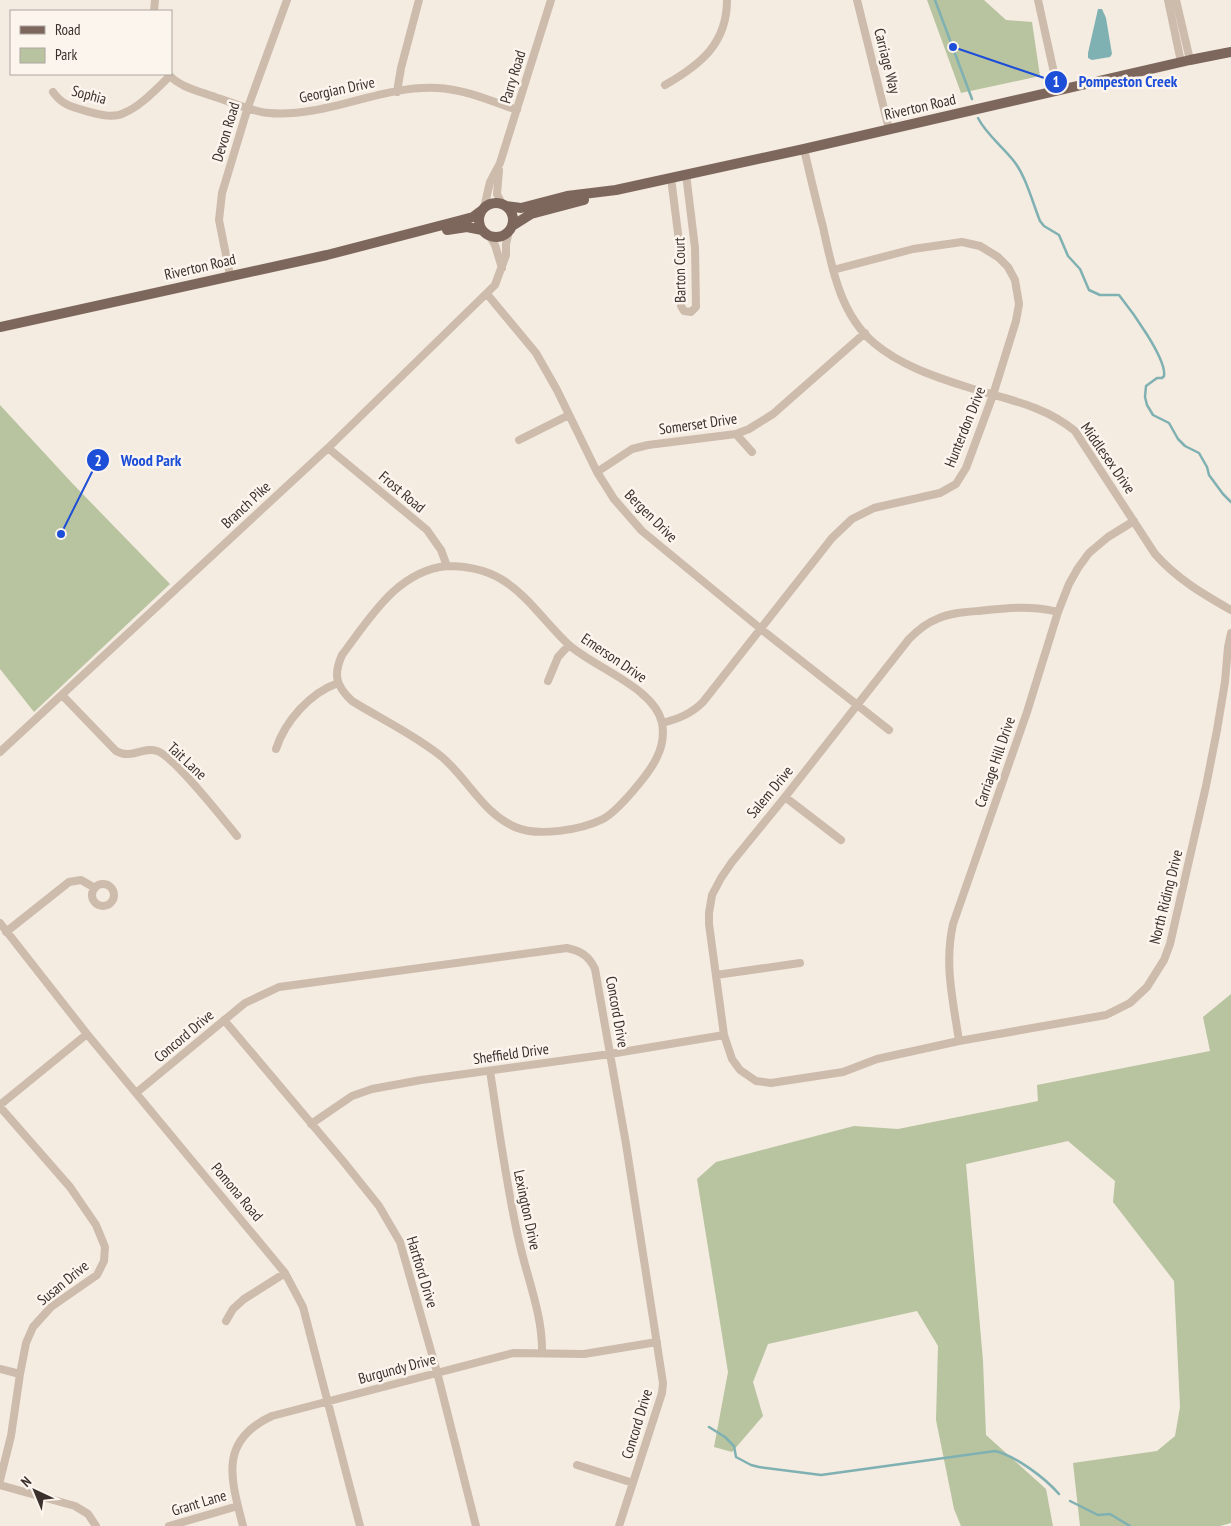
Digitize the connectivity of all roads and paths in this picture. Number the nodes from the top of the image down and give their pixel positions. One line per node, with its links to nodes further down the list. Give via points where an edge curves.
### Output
1 (286, 0): 16 (street, Devon Road)
2 (419, 0): 15 (street)
3 (551, 0): 17 (street, Parry Road)
4 (727, 0): 12 (street, via 723,27 712,49 688,72)
5 (857, 0): 18 (street, Carriage Way)
6 (1038, 0): 13 (street)
7 (1168, 0): 10 (street)
8 (1176, 0): 10 (street)
9 (1231, 52): 10 (main road, Riverton Road)
10 (1185, 61): 13 (main road, Riverton Road)
11 (169, 75): 14 (street, Sophia, via 142,102 124,114 101,115 69,106); 16 (street, Georgian Drive, via 193,90)
12 (665, 85)
13 (1058, 91): 18 (main road, Riverton Road)
14 (53, 92)
15 (397, 92): 16 (street, Georgian Drive, via 290,114 267,113); 17 (street, Georgian Drive, via 411,88 438,88)
16 (248, 107): 31 (street, Devon Road, via 222,193 219,220)
17 (517, 110): 20 (street, Parry Road)
18 (890, 129): 19 (main road, Riverton Road)
19 (804, 149): 21 (main road, Riverton Road); 30 (street, Middlesex Drive)
20 (500, 163): 24 (street, Parry Road, via 497,194); 25 (street, Parry Road, via 490,182)
21 (686, 174): 22 (main road, Riverton Road); 22 (street, Barton Court, via 696,248 696,307 691,312 684,311 681,306 680,249)
22 (671, 178): 23 (main road, Riverton Road)
23 (616, 190): 24 (main road, Riverton Road, via 566,196 521,208); 26 (main road, Riverton Road, via 531,214)
24 (504, 205): 25 (main road, via 494,203); 26 (main road, via 512,215)
25 (482, 210): 27 (main road, via 479,222); 28 (main road, Riverton Road, via 473,217)
26 (510, 228): 27 (main road, via 499,237); 29 (street, Branch Pike)
27 (486, 233): 28 (main road, Riverton Road, via 467,227); 29 (street, via 495,245)
28 (406, 236): 31 (main road, Riverton Road)
29 (502, 270): 32 (street, Branch Pike)
30 (833, 270): 34 (street, Middlesex Drive, via 845,305); 35 (street, Hunterdon Drive, via 913,249 956,242 980,246 998,257 1015,280 1019,304)
31 (230, 275): 33 (main road, Riverton Road)
32 (487, 294): 36 (street, Bergen Drive, via 536,353); 39 (street, Branch Pike)
33 (0, 327)
34 (865, 333): 35 (street, Middlesex Drive, via 888,353 912,367); 37 (street, Somerset Drive, via 774,414)
35 (993, 395): 42 (street, Middlesex Drive, via 1045,411 1075,431); 46 (street, Hunterdon Drive, via 966,468 956,484 940,493 874,508 852,520 832,538)
36 (569, 415): 38 (street); 41 (street, Bergen Drive)
37 (736, 434): 40 (street); 41 (street, Somerset Drive, via 632,449)
38 (519, 440)
39 (328, 448): 43 (street, Frost Road, via 427,530 441,550); 51 (street, Branch Pike)
40 (752, 452)
41 (597, 472): 46 (street, Bergen Drive, via 614,499 642,530)
42 (1134, 521): 44 (street, Middlesex Drive, via 1167,568); 45 (street, Carriage Hill Drive, via 1089,553 1069,584)
43 (447, 566): 48 (street, Emerson Drive, via 473,568 502,579 519,592); 50 (street, Emerson Drive, via 420,573 380,604 342,655 337,671)
44 (1231, 610)
45 (1058, 612): 52 (street, Salem Drive, via 1022,606 937,618 909,639); 68 (street, Carriage Hill Drive, via 950,938 948,966)
46 (761, 629): 52 (street, Bergen Drive); 53 (street, Hunterdon Drive, via 694,711 680,719)
47 (1231, 633): 68 (street, North Riding Drive, via 1206,786 1170,944 1155,975 1130,1003 1106,1016)
48 (569, 644): 49 (street, via 558,657); 53 (street, Emerson Drive, via 648,698)
49 (548, 680)
50 (338, 683): 53 (street, via 352,700 443,758 499,817 515,827 533,832 587,826 613,812 657,757 663,738); 55 (street, via 327,687 300,710 280,735)
51 (62, 695): 56 (street, Branch Pike); 58 (street, Tait Lane, via 116,751 126,755 151,750 163,754)
52 (856, 706): 54 (street, Bergen Drive); 57 (street, Salem Drive)
53 (662, 723)
54 (889, 730)
55 (276, 749)
56 (0, 752)
57 (785, 797): 59 (street); 64 (street, Salem Drive, via 732,862 712,895 709,924)
58 (237, 836)
59 (841, 840)
60 (95, 888): 62 (street, via 81,880 69,882)
61 (0, 923): 62 (street, Pomona Road)
62 (6, 932): 66 (street, Pomona Road)
63 (800, 963): 64 (street)
64 (716, 975): 67 (street, Salem Drive)
65 (224, 1020): 69 (street, Concord Drive, via 245,1003 279,987 567,948 584,954 595,969); 72 (street, Concord Drive); 74 (street, Hartford Drive)
66 (87, 1034): 72 (street, Pomona Road); 73 (street)
67 (724, 1035): 69 (street, Sheffield Drive); 71 (street, Salem Drive, via 732,1060 756,1081 771,1083)
68 (959, 1041): 71 (street, North Riding Drive, via 877,1059 843,1072)
69 (610, 1054): 70 (street, Sheffield Drive); 77 (street, Concord Drive)
70 (490, 1071): 74 (street, Sheffield Drive, via 372,1089 352,1096); 78 (street, Lexington Drive, via 507,1188 542,1336)
71 (804, 1078)
72 (136, 1093): 75 (street, Pomona Road)
73 (0, 1106): 81 (street, Susan Drive, via 70,1187 96,1225 105,1246 104,1262 97,1275 51,1307 33,1327)
74 (311, 1124): 80 (street, Hartford Drive, via 378,1206 400,1242)
75 (285, 1273): 76 (street, via 244,1299); 82 (street, Pomona Road, via 304,1307)
76 (226, 1320)
77 (657, 1342): 78 (street, Burgundy Drive, via 584,1354); 85 (street, Concord Drive, via 662,1393)
78 (542, 1353): 80 (street, Burgundy Drive, via 513,1353)
79 (0, 1369): 81 (street)
80 (437, 1372): 82 (street, Burgundy Drive); 92 (street, Hartford Drive)
81 (20, 1374): 84 (street, Susan Drive, via 11,1436)
82 (328, 1402): 87 (street, Burgundy Drive, via 272,1416 246,1433 231,1469); 91 (street, Pomona Road)
83 (577, 1465): 85 (street)
84 (0, 1480)
85 (633, 1483): 93 (street, Concord Drive)
86 (0, 1485): 88 (street, via 75,1506 88,1514)
87 (238, 1506): 89 (street, Grant Lane); 90 (street, Burgundy Drive)
88 (96, 1526)
89 (169, 1526)
90 (243, 1526)
91 (360, 1526)
92 (476, 1526)
93 (619, 1526)

